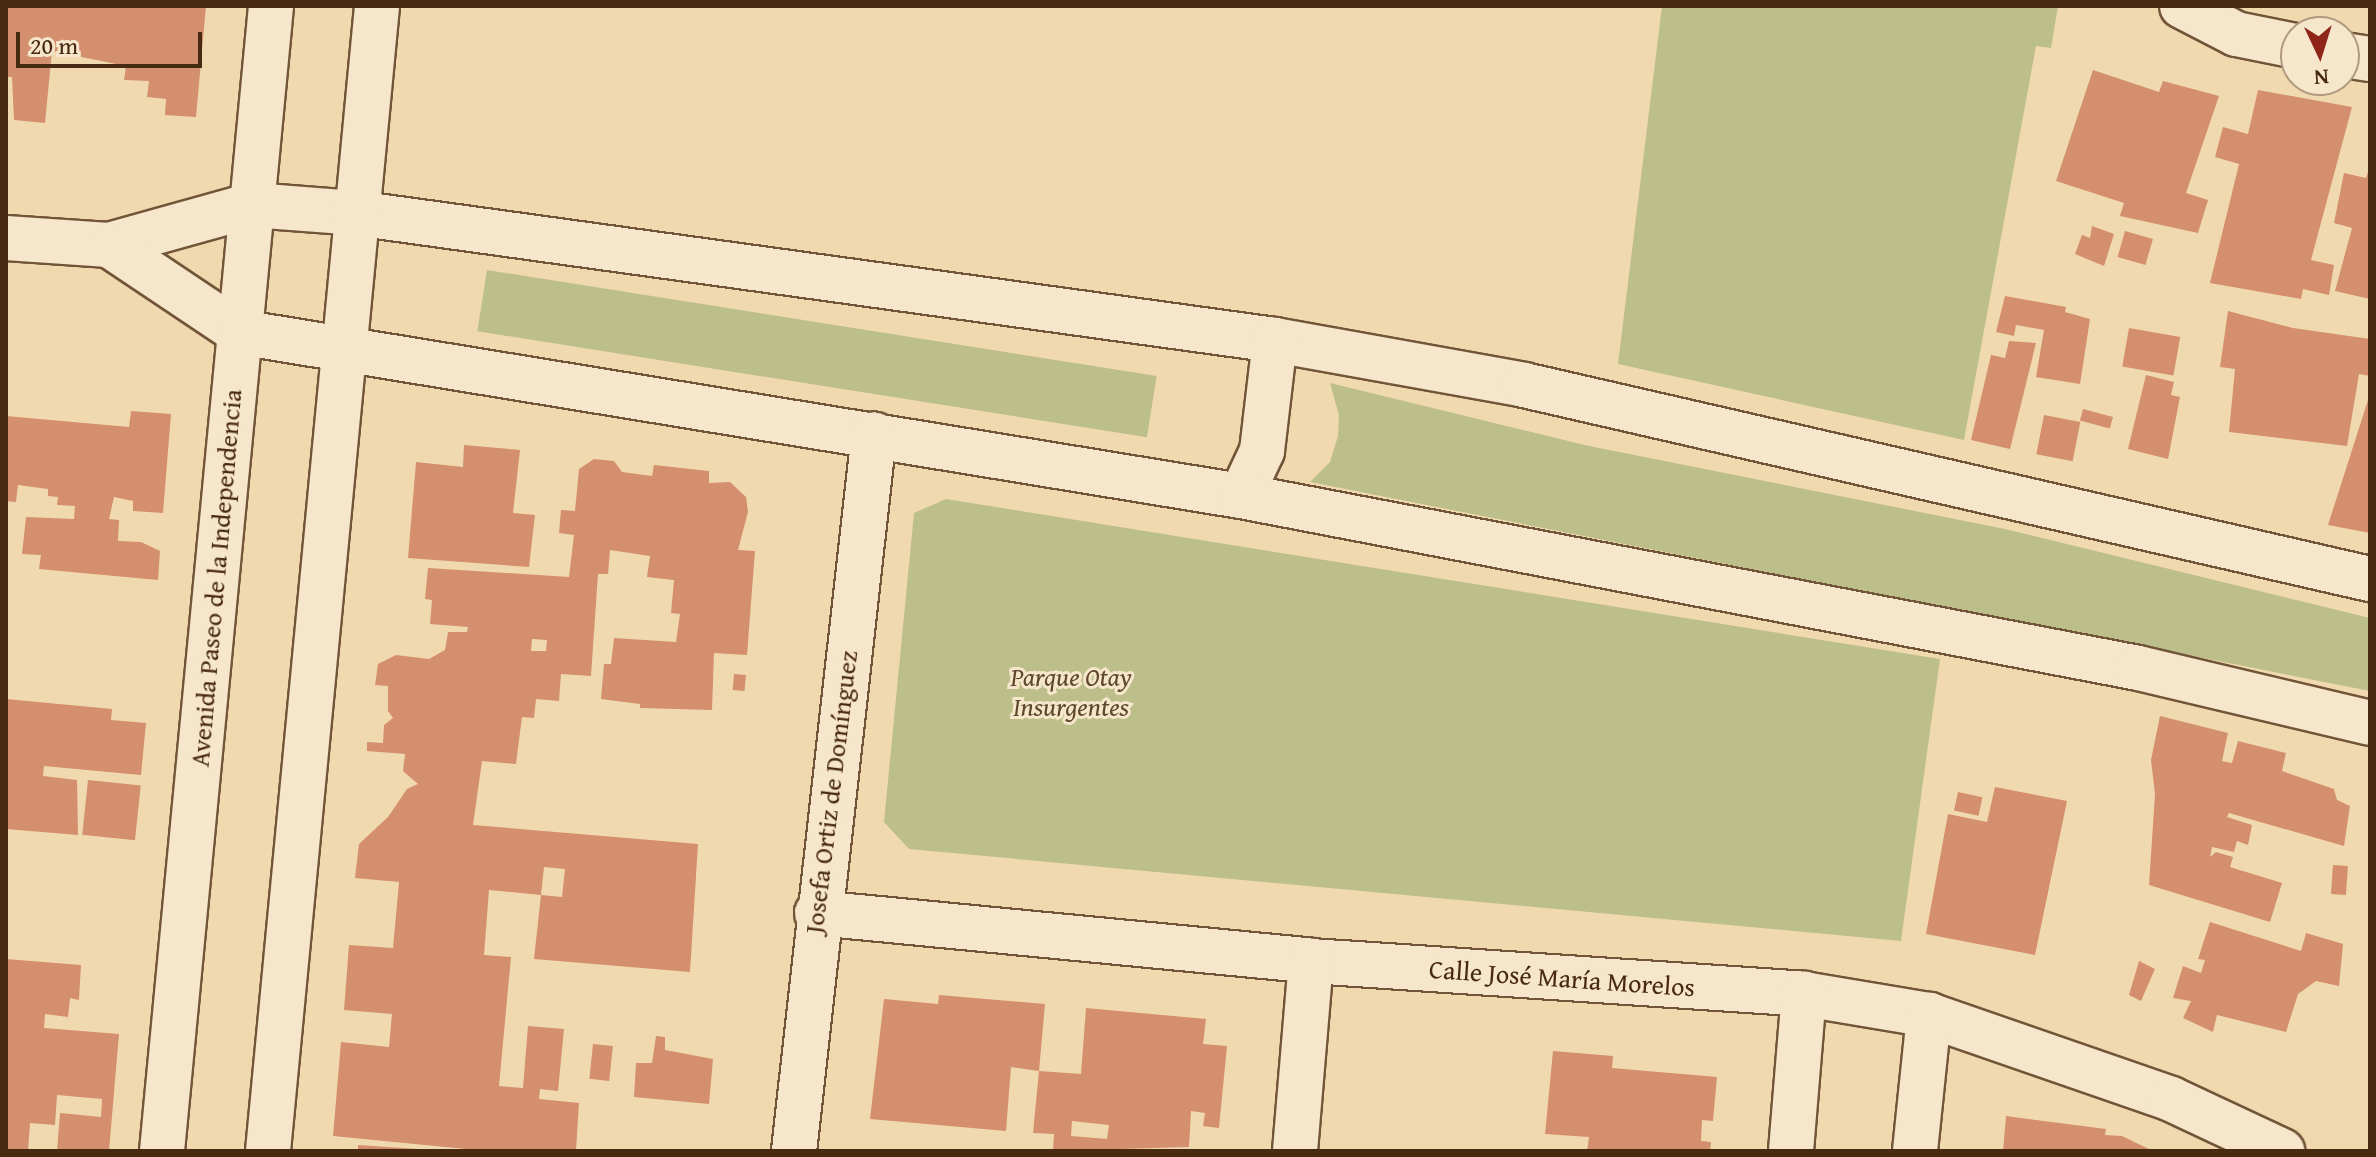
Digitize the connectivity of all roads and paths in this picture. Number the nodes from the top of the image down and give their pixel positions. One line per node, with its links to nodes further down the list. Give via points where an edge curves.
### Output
1 (271, 6): 5 (street, Avenida Paseo de la Independencia)
2 (377, 6): 6 (street)
3 (2182, 6): 4 (street, via 2236,34)
4 (2280, 43)
5 (252, 205): 6 (street); 8 (street); 9 (street, Avenida Paseo de la Independencia)
6 (355, 213): 10 (street); 11 (street)
7 (6, 238): 8 (street)
8 (109, 245): 9 (street)
9 (239, 332): 11 (street); 20 (street, Avenida Paseo de la Independencia)
10 (1275, 340): 13 (street, via 1262,451); 14 (street, via 1539,389)
11 (342, 346): 12 (street); 21 (street)
12 (874, 434): 13 (street); 16 (street, Josefa Ortiz de Domínguez)
13 (1241, 496): 15 (street, via 2138,668)
14 (2370, 579)
15 (2370, 723)
16 (817, 913): 17 (street, Calle José María Morelos); 22 (street, Josefa Ortiz de Domínguez)
17 (1311, 961): 18 (street, Calle José María Morelos); 23 (street)
18 (1804, 994): 19 (street, Calle José María Morelos); 24 (street)
19 (1929, 1015): 25 (street); 26 (street, Calle José María Morelos, via 2171,1099)
20 (162, 1151)
21 (268, 1151)
22 (794, 1151)
23 (1295, 1151)
24 (1791, 1151)
25 (1915, 1151)
26 (2282, 1151)

